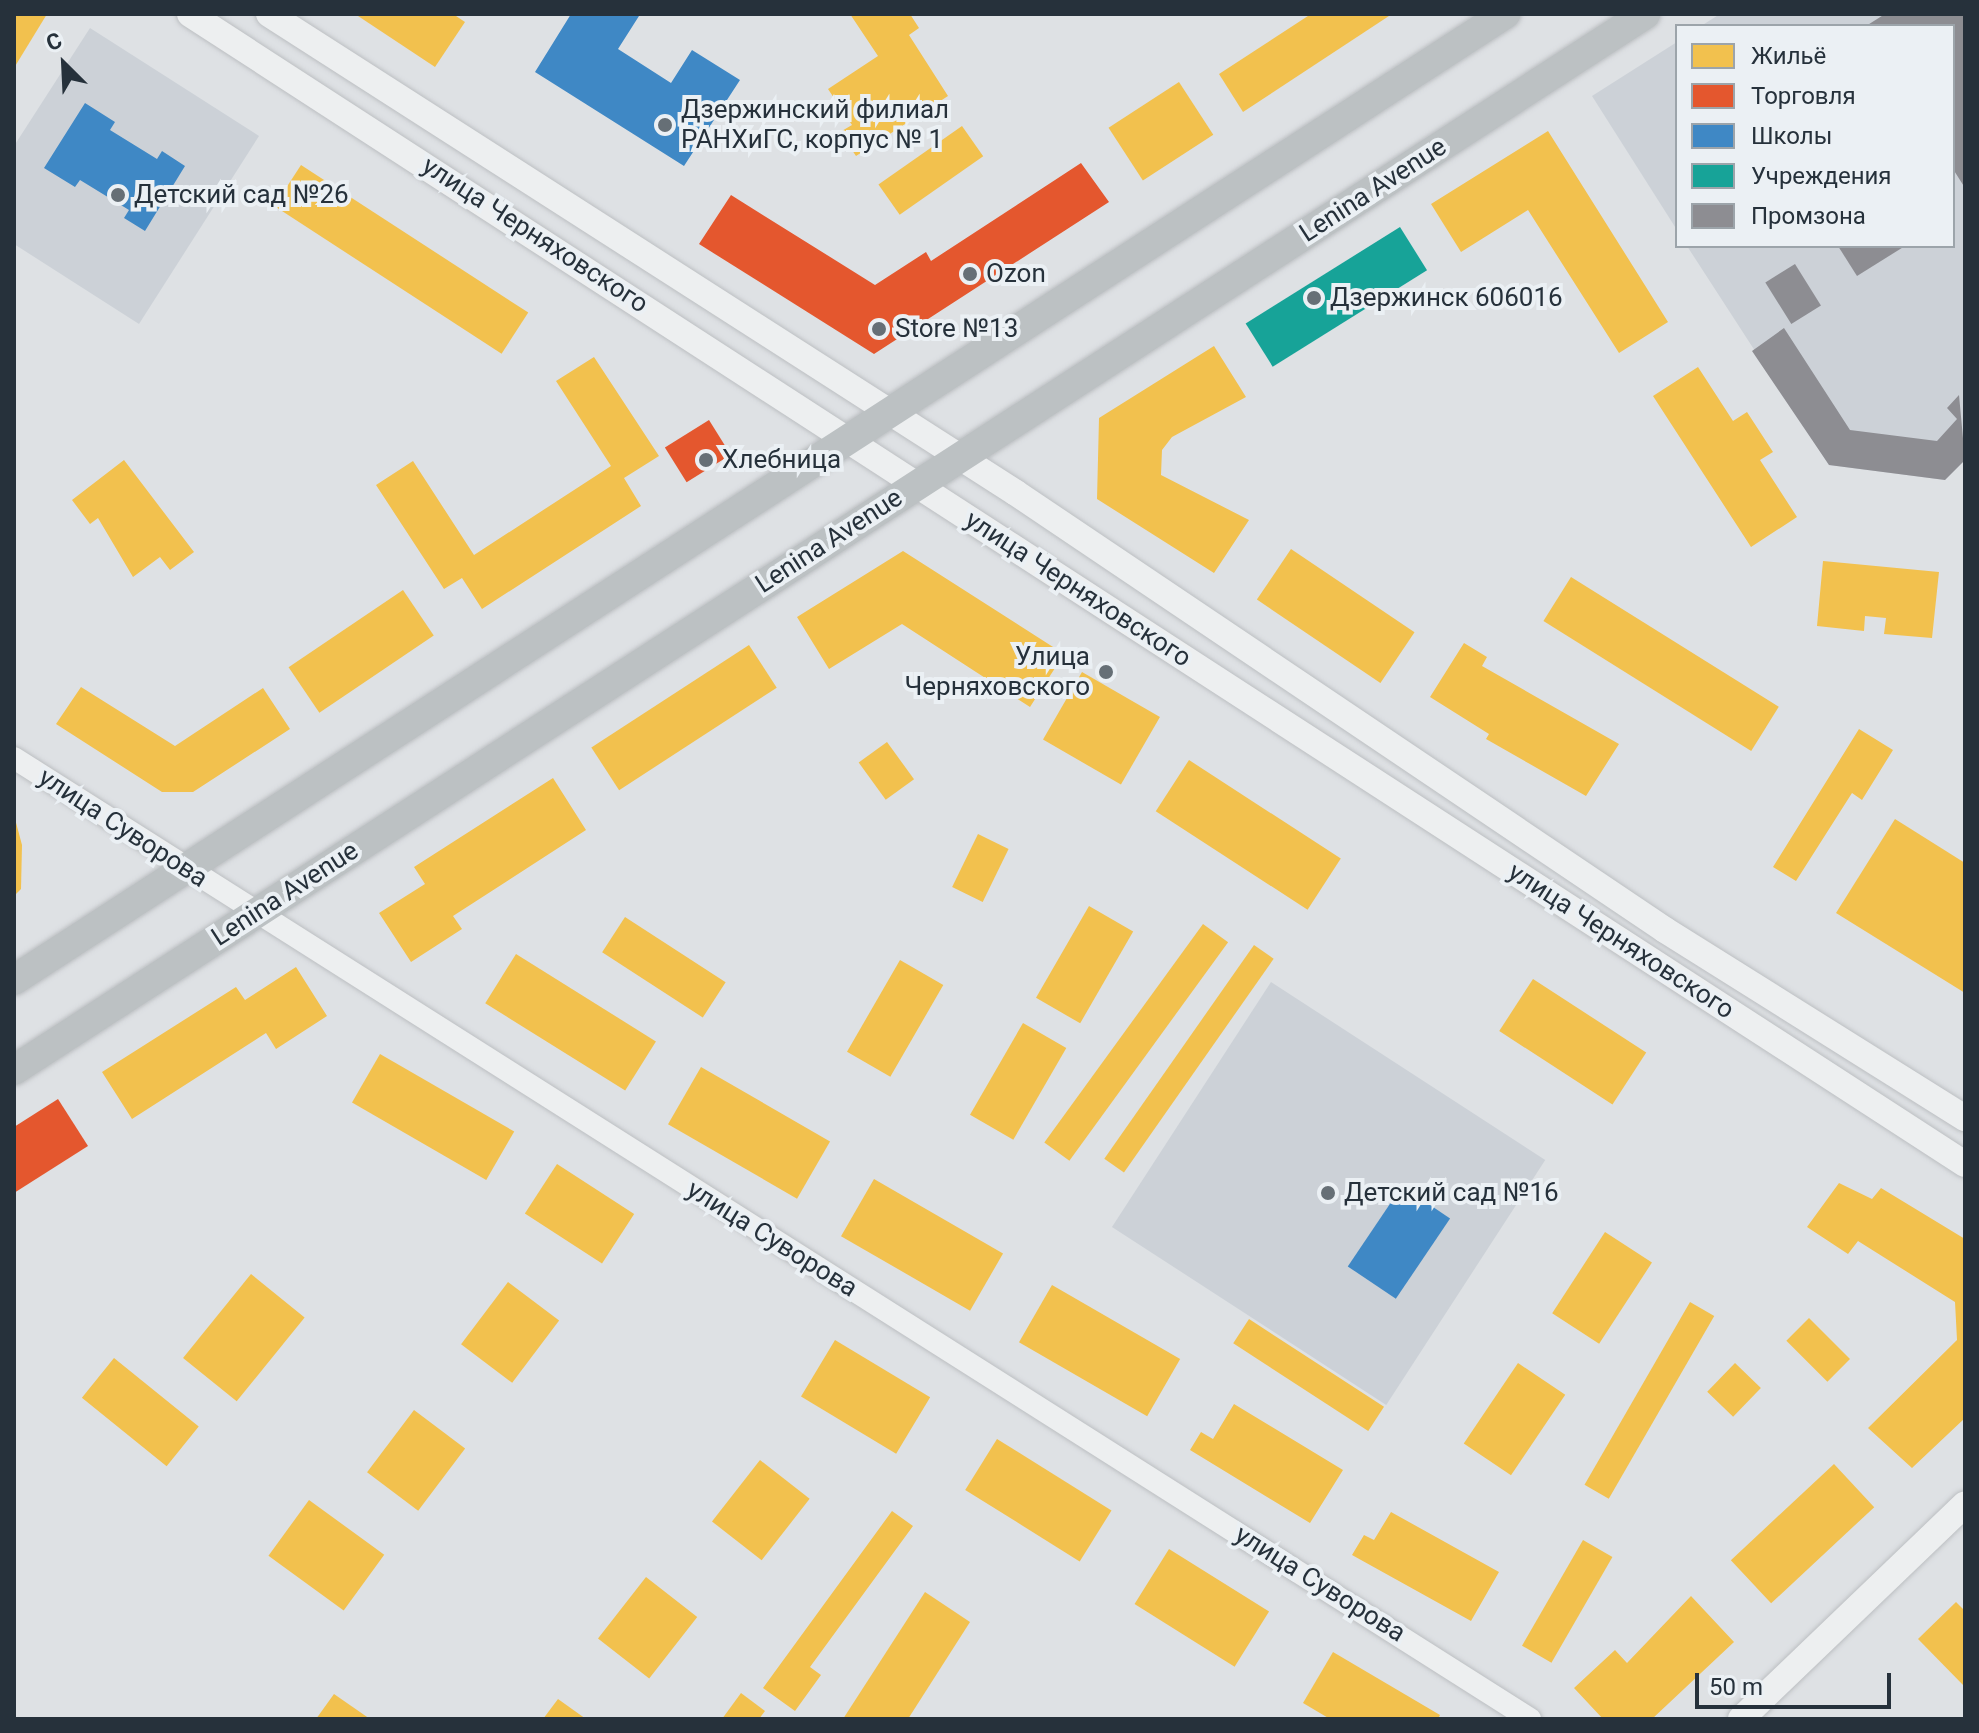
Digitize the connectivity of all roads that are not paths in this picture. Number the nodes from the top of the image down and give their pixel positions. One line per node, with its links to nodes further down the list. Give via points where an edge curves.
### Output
1 (269, 14): 5 (street)
2 (1505, 14): 5 (main road)
3 (1645, 14): 7 (main road, Lenina Avenue)
4 (199, 16): 6 (street, улица Черняховского)
5 (890, 414): 6 (main road); 7 (street)
6 (850, 439): 8 (street, улица Черняховского); 10 (main road)
7 (958, 456): 8 (main road, Lenina Avenue); 14 (street, via 1665,930)
8 (917, 484): 11 (main road, Lenina Avenue); 15 (street, улица Черняховского)
9 (14, 758): 10 (street, улица Суворова)
10 (185, 869): 11 (street, улица Суворова); 12 (main road)
11 (256, 913): 13 (main road, Lenina Avenue); 17 (street, улица Суворова)
12 (14, 980)
13 (14, 1070)
14 (1965, 1118)
15 (1965, 1164)
16 (1965, 1504): 18 (street)
17 (1530, 1719)
18 (1741, 1719)

